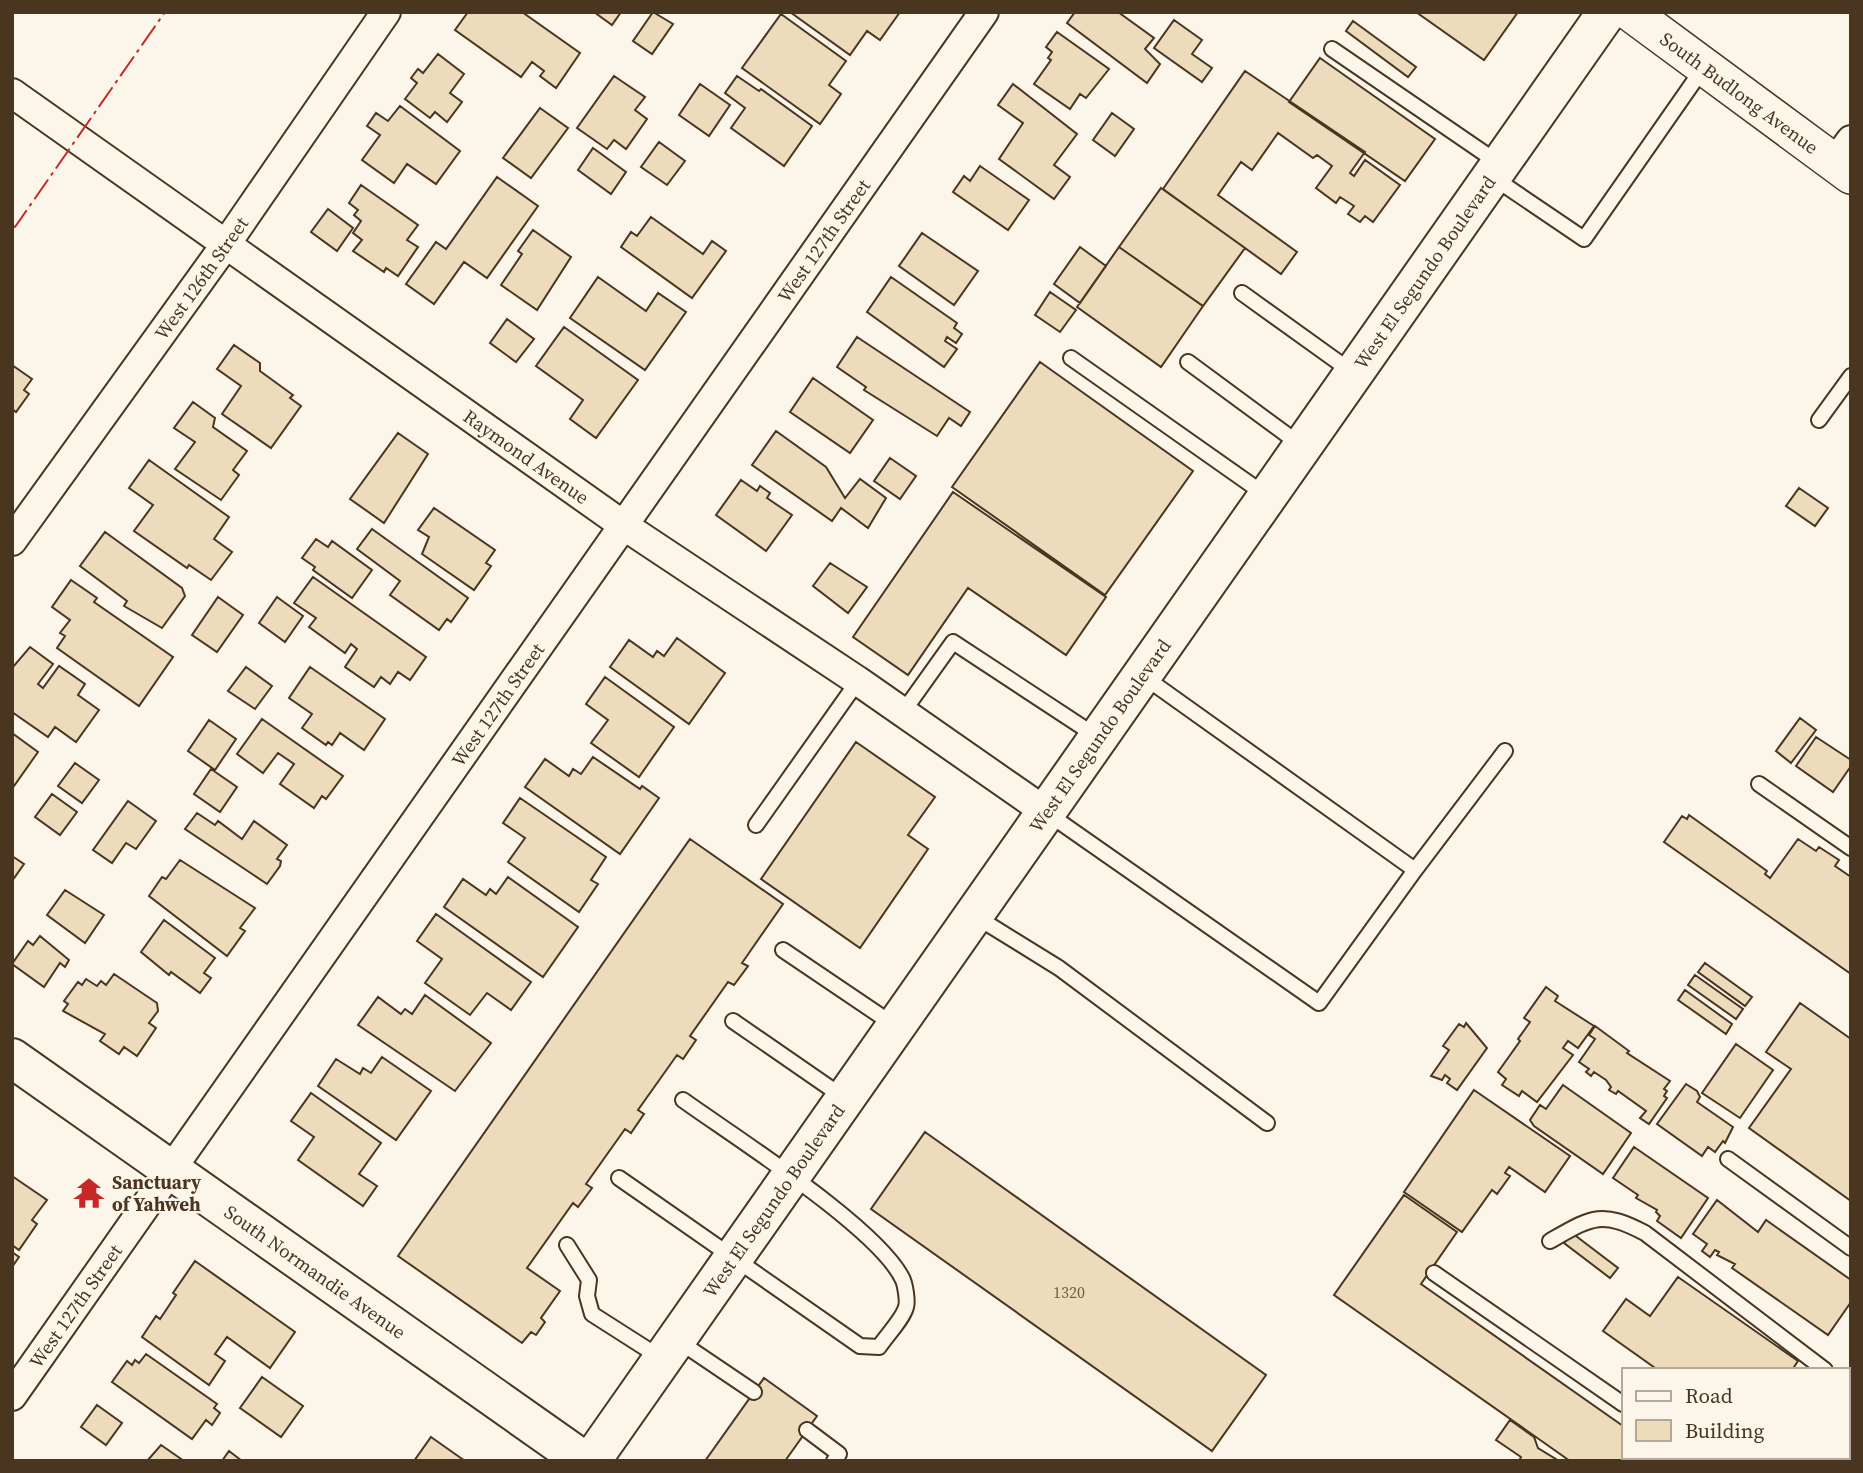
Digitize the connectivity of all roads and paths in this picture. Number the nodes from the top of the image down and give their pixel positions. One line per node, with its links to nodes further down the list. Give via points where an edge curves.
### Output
1 (386, 12): 10 (street, West 126th Street)
2 (984, 12): 19 (street, West 127th Street)
3 (1607, 12): 9 (main road, West El Segundo Boulevard)
4 (1630, 12): 6 (street, South Budlong Avenue)
5 (1332, 49): 9 (lane)
6 (1704, 67): 8 (street, South Budlong Avenue); 9 (lane, via 1584,239)
7 (12, 93): 10 (street, Raymond Avenue)
8 (1845, 159)
9 (1497, 171): 14 (main road, West El Segundo Boulevard)
10 (226, 244): 19 (street, Raymond Avenue); 20 (street, West 126th Street)
11 (1242, 293): 14 (lane)
12 (1071, 358): 18 (lane)
13 (1188, 362): 17 (lane)
14 (1355, 374): 17 (main road, West El Segundo Boulevard)
15 (1851, 376): 16 (lane)
16 (1819, 420)
17 (1303, 447): 18 (main road, West El Segundo Boulevard)
18 (1268, 497): 21 (main road, West El Segundo Boulevard)
19 (624, 525): 22 (street, Raymond Avenue); 40 (street, West 127th Street)
20 (12, 541)
21 (1142, 675): 24 (main road, West El Segundo Boulevard); 30 (lane)
22 (858, 681): 23 (street, Raymond Avenue); 28 (lane)
23 (903, 712): 24 (lane, via 953,642); 27 (street, Raymond Avenue)
24 (1098, 738): 27 (main road, West El Segundo Boulevard)
25 (1504, 751): 30 (lane)
26 (1759, 784): 29 (lane)
27 (1046, 812): 30 (lane, via 1320,1003); 31 (main road, West El Segundo Boulevard)
28 (756, 825)
29 (1851, 848)
30 (1415, 870)
31 (973, 915): 34 (main road, West El Segundo Boulevard); 38 (lane, via 1059,968)
32 (783, 950): 34 (lane)
33 (733, 1021): 36 (lane)
34 (895, 1026): 36 (main road, West El Segundo Boulevard)
35 (12, 1058): 40 (main road, South Normandie Avenue)
36 (845, 1098): 41 (main road, West El Segundo Boulevard)
37 (683, 1100): 41 (lane)
38 (1268, 1123)
39 (1728, 1159): 45 (lane)
40 (172, 1170): 51 (street, West 127th Street); 54 (main road, South Normandie Avenue)
41 (790, 1176): 46 (main road, West El Segundo Boulevard); 46 (lane, via 855,1227 904,1281 906,1307 879,1347 860,1346)
42 (619, 1178): 46 (lane)
43 (1550, 1241): 49 (lane, via 1587,1220 1617,1219 1645,1233)
44 (567, 1245): 48 (lane, via 589,1280 592,1314)
45 (1851, 1248)
46 (733, 1257): 48 (main road, West El Segundo Boulevard)
47 (1434, 1273): 52 (lane)
48 (669, 1349): 50 (lane); 55 (main road, West El Segundo Boulevard)
49 (1822, 1368)
50 (754, 1392)
51 (12, 1396)
52 (1622, 1403)
53 (807, 1430): 56 (lane, via 839,1454)
54 (584, 1461)
55 (591, 1461)
56 (834, 1461)

